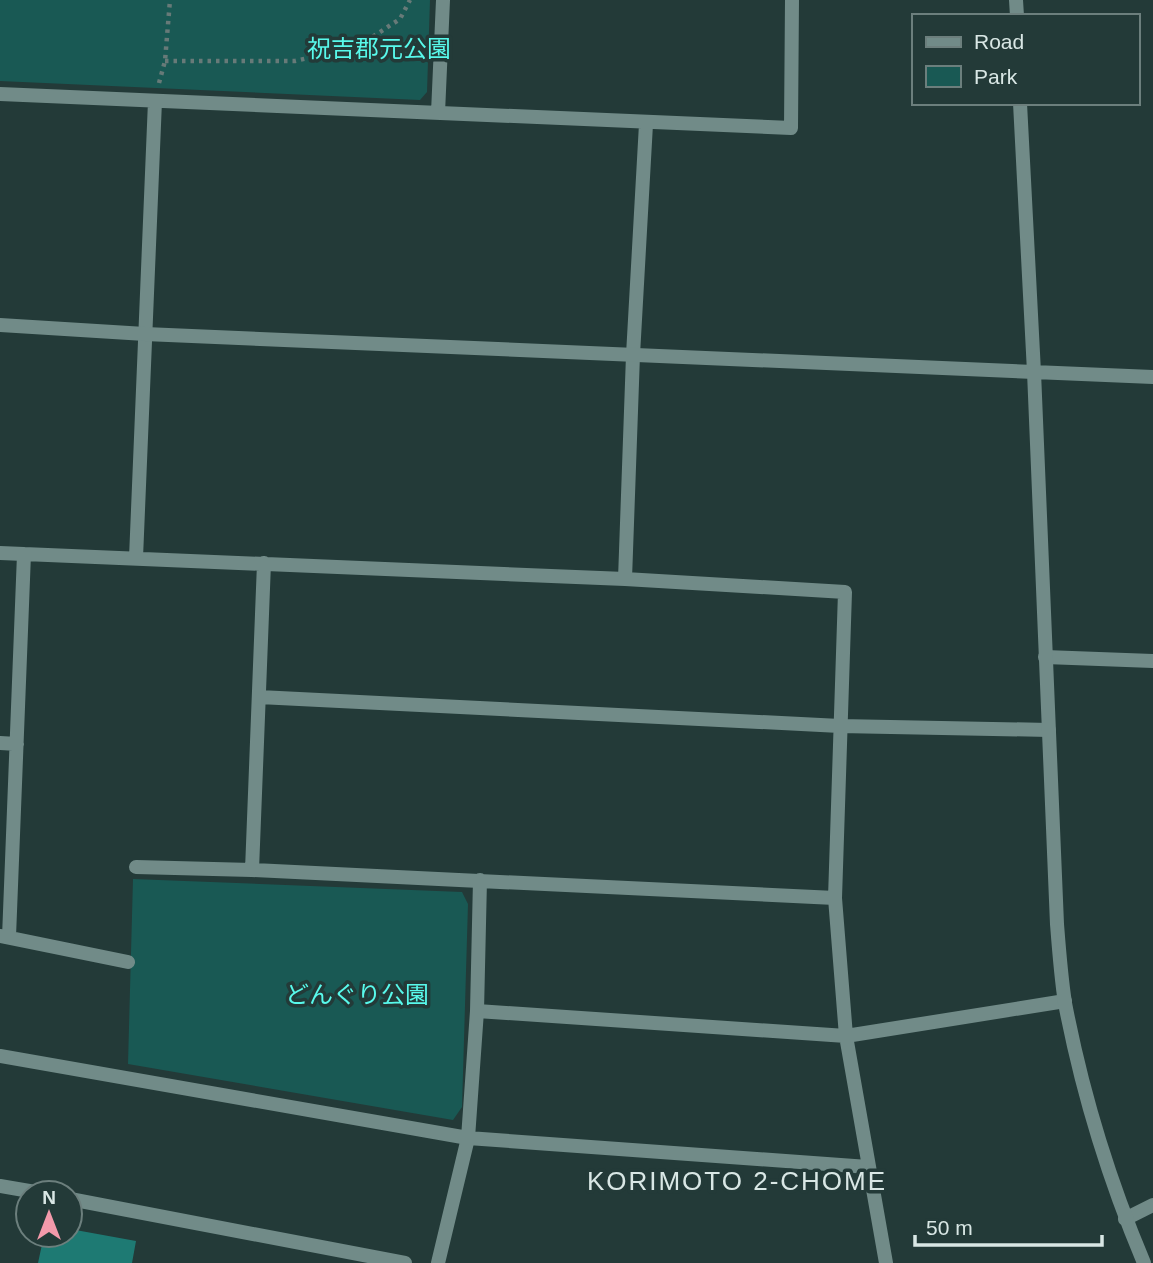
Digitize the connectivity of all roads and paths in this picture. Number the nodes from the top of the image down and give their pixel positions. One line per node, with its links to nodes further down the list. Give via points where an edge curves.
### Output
1 (170, 0): 5 (path)
2 (410, 0): 5 (path, via 400,19 357,47 295,61)
3 (443, 0): 9 (street)
4 (792, 0): 10 (street, via 791,128)
5 (165, 61): 7 (path)
6 (0, 94): 7 (street)
7 (155, 101): 9 (street); 12 (street)
8 (1020, 105): 14 (street)
9 (438, 113): 10 (street)
10 (646, 124): 13 (street)
11 (0, 326): 12 (street)
12 (145, 334): 13 (street); 18 (street)
13 (634, 355): 14 (street); 20 (street)
14 (1034, 372): 15 (street); 21 (street)
15 (1153, 377)
16 (0, 553): 17 (street)
17 (24, 554): 18 (street); 27 (street)
18 (136, 558): 19 (street)
19 (264, 563): 20 (street); 23 (street)
20 (625, 579): 24 (street, via 845,592)
21 (1045, 657): 22 (street); 25 (street)
22 (1153, 661)
23 (260, 697): 24 (street); 29 (street)
24 (840, 726): 25 (street); 31 (street)
25 (1049, 730): 34 (street, via 1056,924)
26 (0, 743): 27 (street)
27 (17, 744): 32 (street)
28 (136, 867): 29 (street)
29 (252, 870): 30 (street)
30 (480, 880): 31 (street); 35 (street)
31 (835, 898): 36 (street)
32 (5, 937): 33 (street)
33 (128, 962)
34 (1065, 1001): 36 (street); 42 (street)
35 (477, 1011): 36 (street); 38 (street)
36 (846, 1036): 39 (street)
37 (0, 1056): 38 (street)
38 (468, 1138): 39 (street); 44 (street)
39 (868, 1167): 45 (street)
40 (84, 1202): 43 (street)
41 (1153, 1205): 42 (street)
42 (1125, 1219): 46 (street)
43 (405, 1263)
44 (438, 1263)
45 (886, 1263)
46 (1144, 1263)

